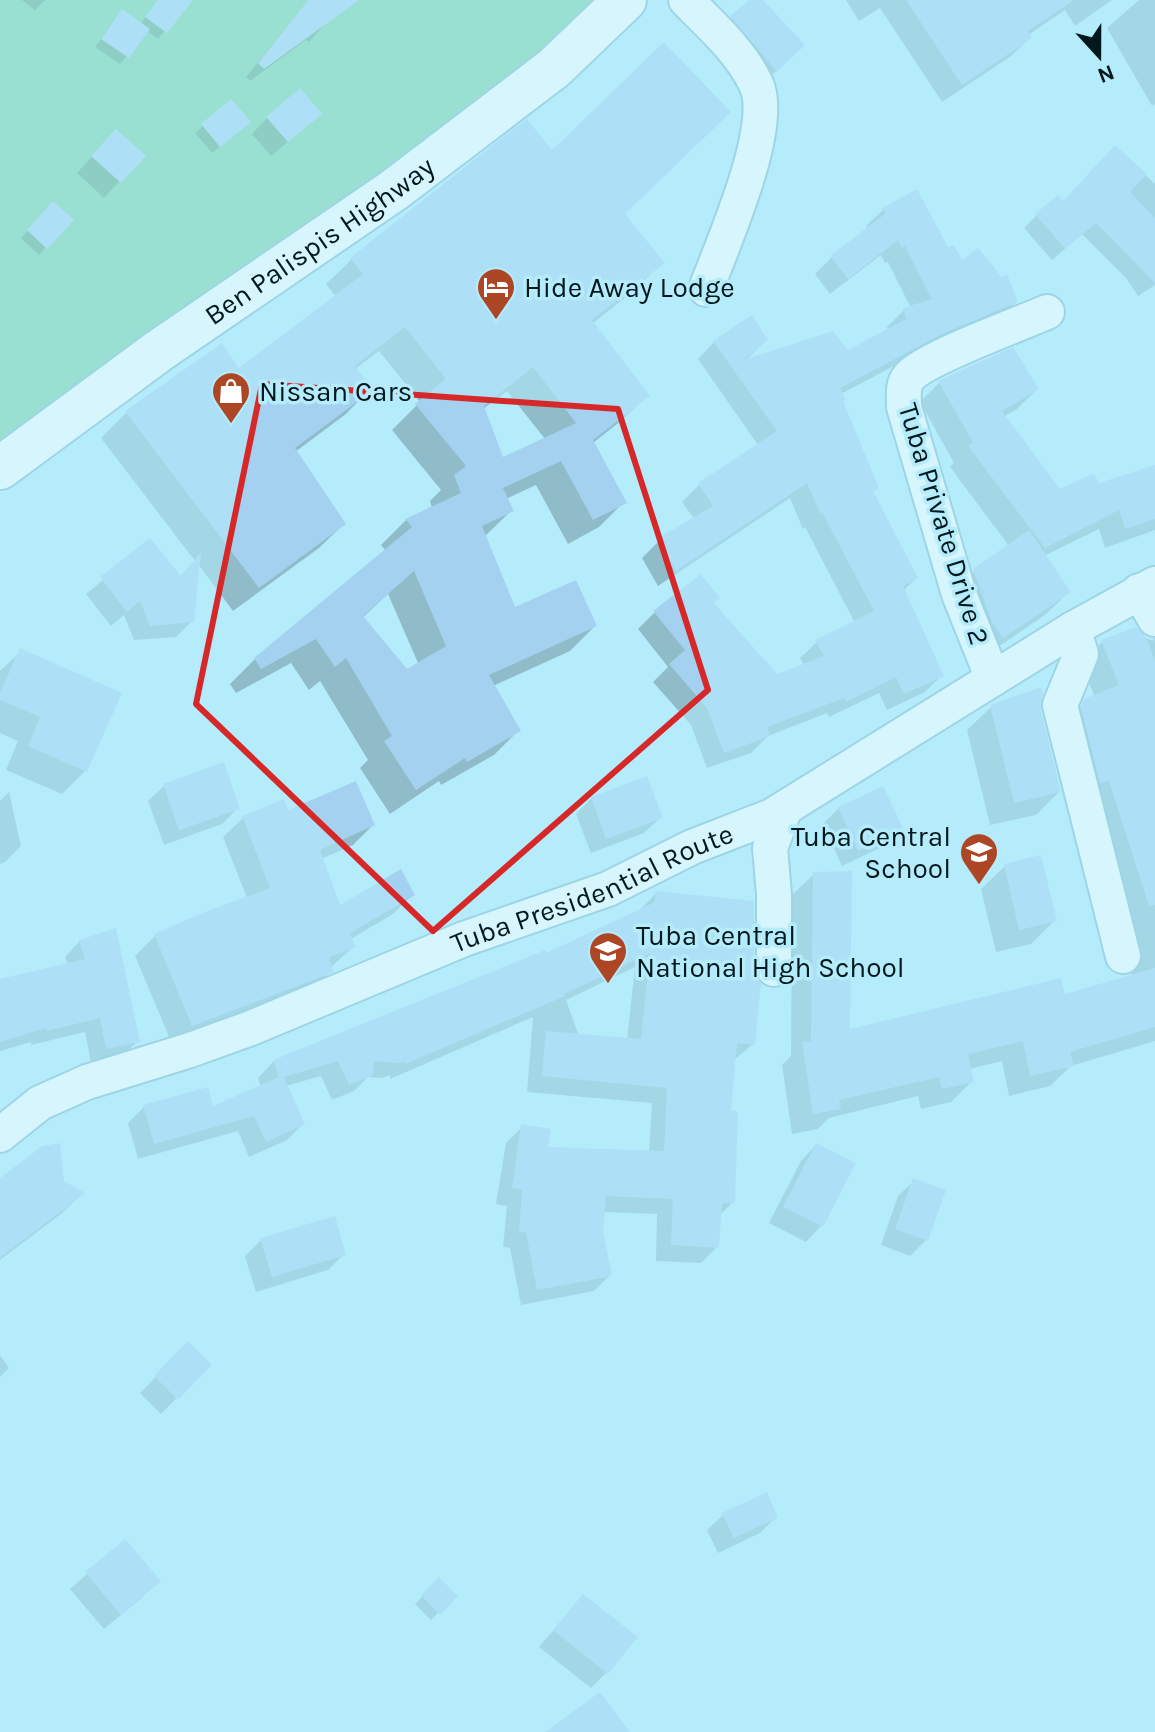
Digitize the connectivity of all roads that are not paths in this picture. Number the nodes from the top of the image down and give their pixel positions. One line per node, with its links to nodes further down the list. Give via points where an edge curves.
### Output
1 (625, 0): 5 (main road, Ben Palispis Highway, via 554,68 394,190 160,350)
2 (686, 0): 3 (street, via 745,66 758,87 762,112)
3 (706, 289)
4 (1047, 312): 8 (street, Tuba Private Drive 2, via 930,362 907,378 904,388 904,407 954,579)
5 (0, 468)
6 (1150, 598): 7 (street, Tuba Presidential Route)
7 (1073, 629): 8 (street, Tuba Presidential Route); 10 (street, via 1081,654 1060,705)
8 (993, 679): 9 (street, Tuba Presidential Route)
9 (785, 808): 11 (street, via 770,848); 12 (street, Tuba Presidential Route, via 608,889 464,939 251,1028 87,1082 40,1103)
10 (1123, 956)
11 (774, 969)
12 (0, 1135)

